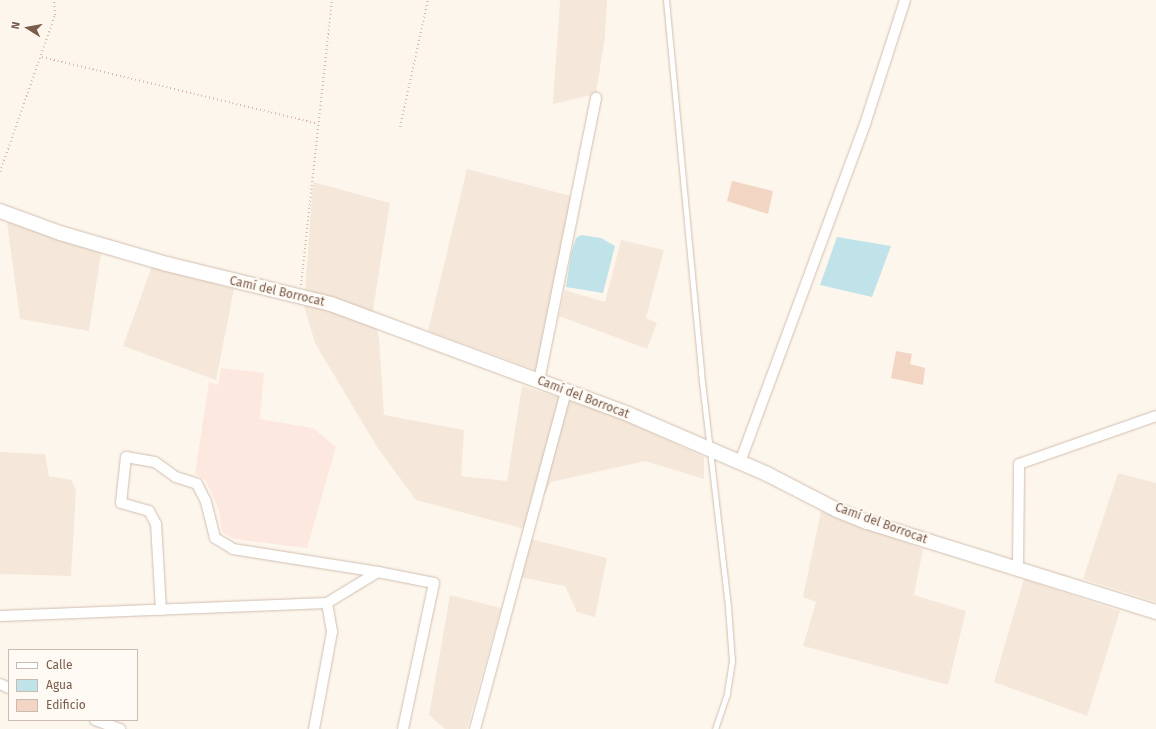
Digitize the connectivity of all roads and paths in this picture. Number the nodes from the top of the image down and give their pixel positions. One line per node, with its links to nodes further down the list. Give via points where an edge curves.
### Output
1 (54, 0): 6 (path, via 55,15)
2 (332, 0): 8 (path)
3 (428, 0): 9 (path)
4 (666, 0): 16 (lane, via 701,373)
5 (905, 0): 17 (street, via 865,124)
6 (42, 57): 8 (path); 10 (path)
7 (596, 98): 13 (street)
8 (318, 124): 12 (path)
9 (400, 127)
10 (0, 172)
11 (0, 211): 12 (street, Camí del Borrocat, via 60,233 167,264)
12 (300, 297): 13 (street, Camí del Borrocat, via 331,304)
13 (539, 381): 14 (street, Camí del Borrocat)
14 (566, 391): 16 (street, Camí del Borrocat); 28 (street)
15 (1156, 416): 18 (street, via 1019,464)
16 (712, 449): 17 (street, Camí del Borrocat); 29 (lane, via 732,661 727,694)
17 (740, 462): 18 (street, Camí del Borrocat, via 867,522)
18 (1018, 567): 22 (street, Camí del Borrocat)
19 (378, 572): 20 (street); 21 (street, via 233,549 215,538 206,502 197,484 176,477 154,462 126,457 121,503 149,511 156,524); 27 (street, via 434,583)
20 (327, 603): 21 (street); 26 (street, via 332,632)
21 (161, 610): 23 (street)
22 (1156, 612)
23 (0, 617)
24 (98, 721): 25 (street)
25 (120, 729)
26 (314, 729)
27 (403, 729)
28 (475, 729)
29 (715, 729)

